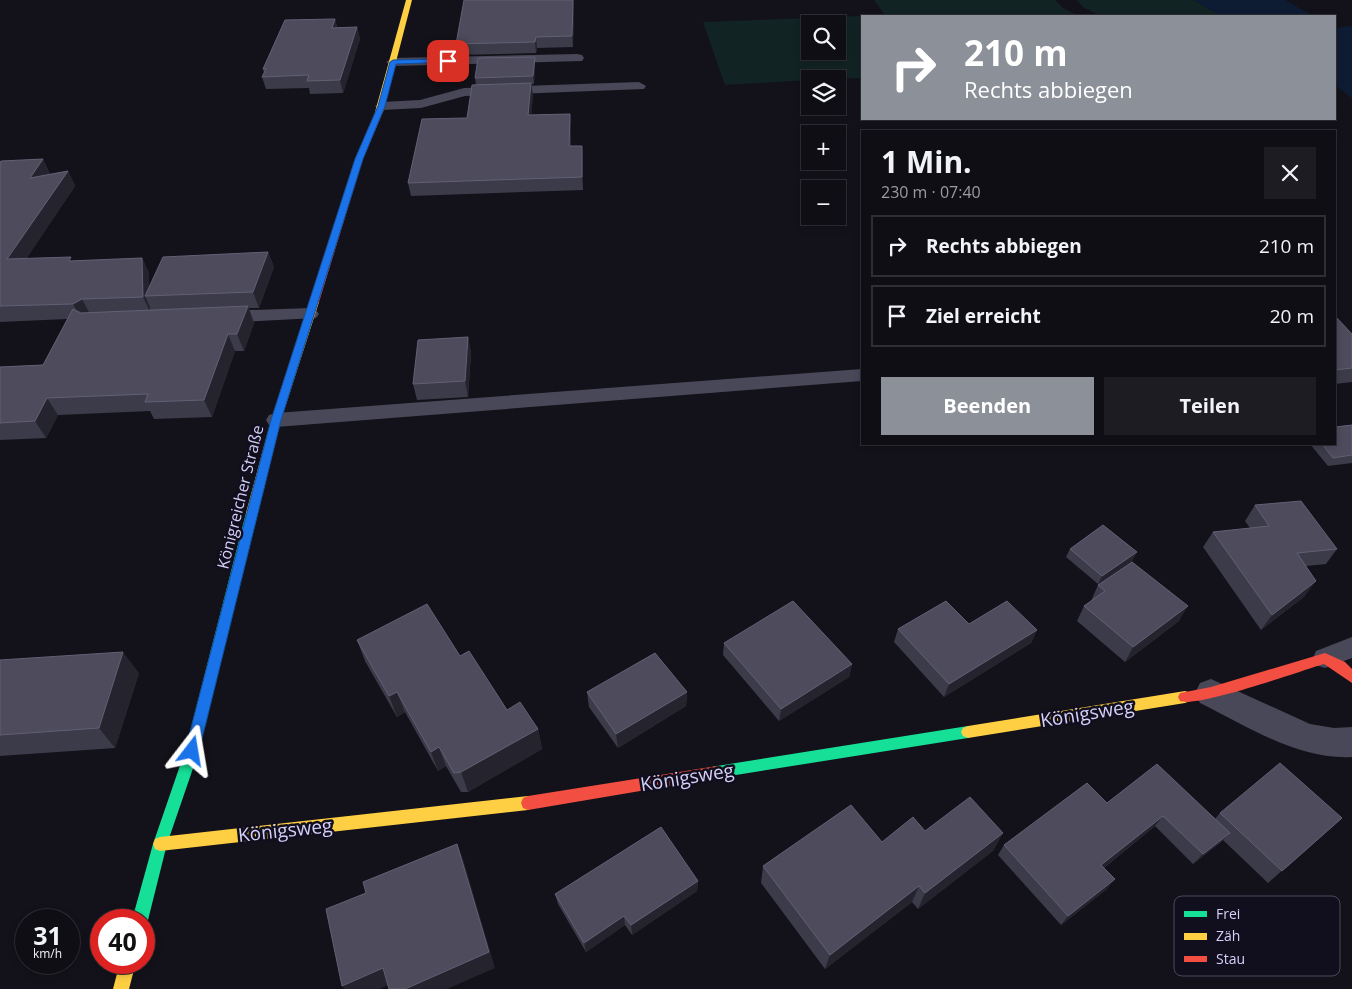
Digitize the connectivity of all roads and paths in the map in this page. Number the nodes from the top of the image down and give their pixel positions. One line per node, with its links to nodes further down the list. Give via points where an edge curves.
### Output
1 (409, 0): 3 (street, Königreicher Straße)
2 (577, 58): 3 (lane)
3 (393, 62): 5 (street, Königreicher Straße)
4 (639, 86): 5 (lane, via 464,92 421,104)
5 (382, 106): 6 (street, Königreicher Straße, via 359,159)
6 (310, 314): 7 (lane); 9 (street, Königreicher Straße)
7 (210, 318)
8 (861, 375): 9 (lane)
9 (276, 420): 15 (street, Königreicher Straße, via 192,751)
10 (1352, 647): 11 (lane, Königsweg)
11 (1325, 658): 12 (street); 13 (street, Königsweg)
12 (1352, 678)
13 (1211, 693): 14 (street, via 1306,738 1334,743); 15 (street, Königsweg, via 500,807)
14 (1352, 742)
15 (160, 844): 16 (street, Königreicher Straße)
16 (143, 909)
17 (125, 974): 18 (street)
18 (121, 989)

